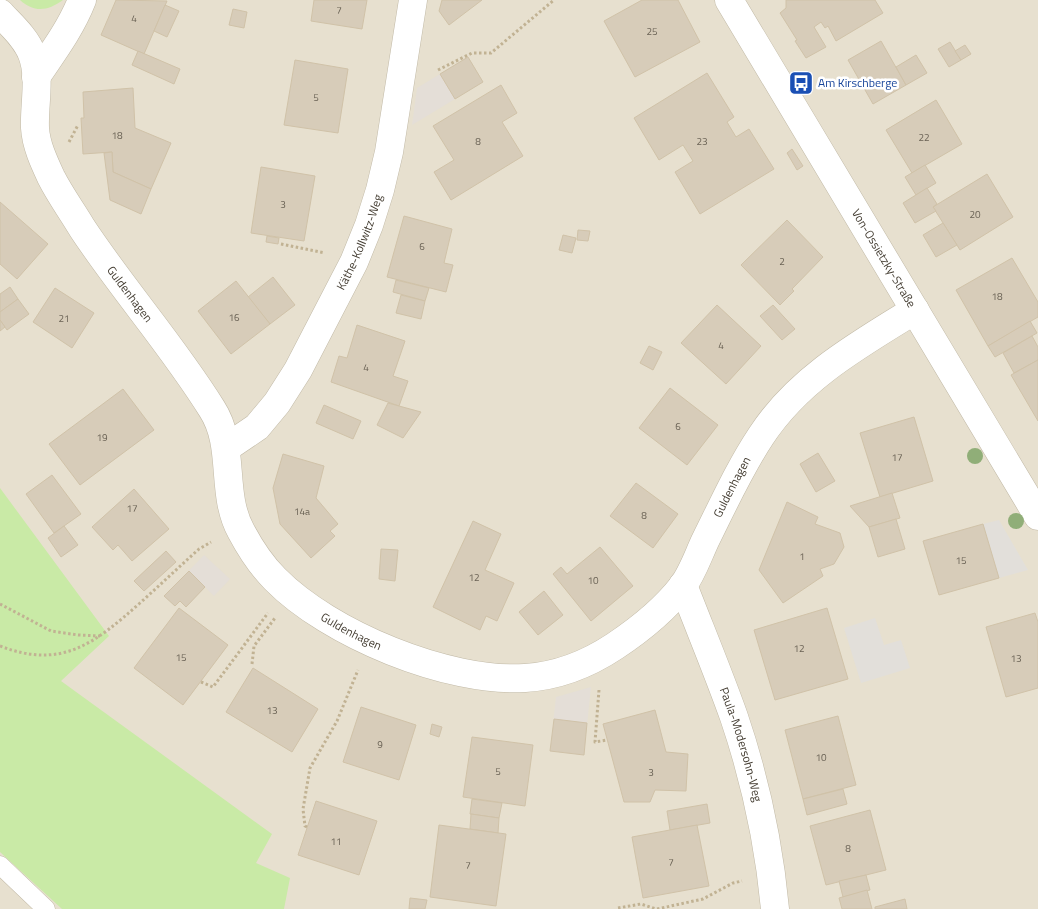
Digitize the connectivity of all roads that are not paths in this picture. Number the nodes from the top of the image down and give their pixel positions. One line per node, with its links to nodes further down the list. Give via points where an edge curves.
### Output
1 (82, 0): 5 (street, via 64,37)
2 (413, 0): 7 (street, Käthe-Kollwitz-Weg, via 389,152 369,225 354,262 298,370 277,403 257,427)
3 (730, 0): 6 (street, Von-Ossietzky-Straße)
4 (0, 13): 5 (street, Guldenhagen, via 24,39 32,55)
5 (36, 77): 7 (street, Guldenhagen, via 35,130 52,180 103,260 199,387 216,415)
6 (915, 310): 8 (street, Von-Ossietzky-Straße); 9 (street, Guldenhagen, via 839,357 792,397 763,433 739,472)
7 (226, 448): 9 (street, Guldenhagen, via 229,495 238,526 286,600 370,641 447,669 494,678 558,674 614,647 646,624)
8 (1038, 516)
9 (683, 585): 12 (street, Paula-Modersohn-Weg, via 734,717 758,802)
10 (0, 865): 11 (lane)
11 (46, 909)
12 (775, 909)

